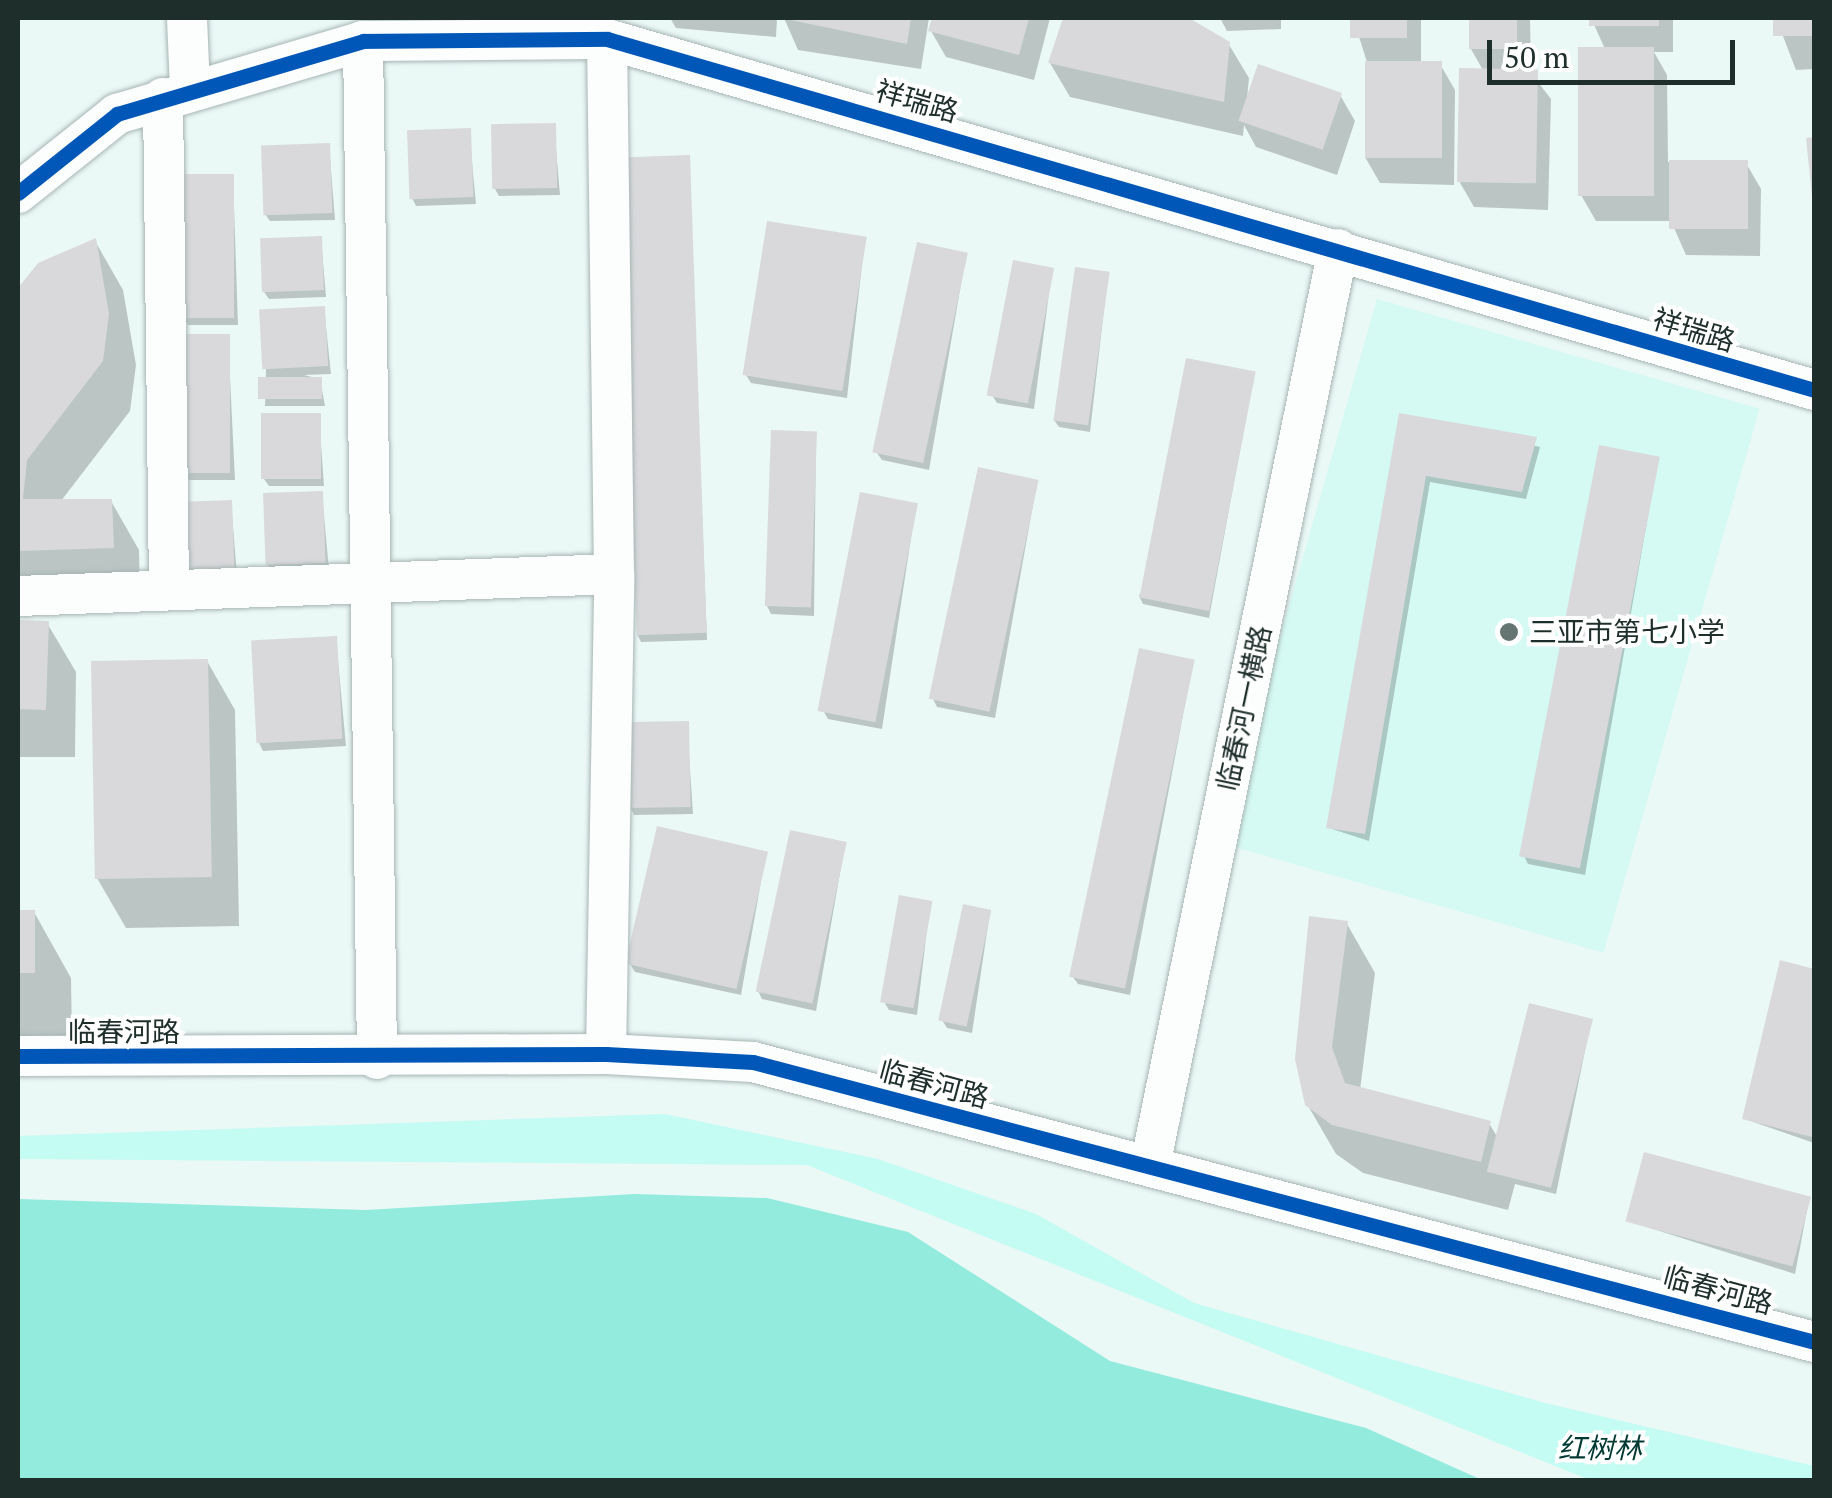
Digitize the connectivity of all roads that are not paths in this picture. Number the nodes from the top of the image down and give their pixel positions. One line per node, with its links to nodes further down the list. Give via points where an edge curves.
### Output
1 (188, 18): 5 (street)
2 (505, 27): 3 (street, 祥瑞路); 4 (street, 祥瑞路)
3 (377, 31): 5 (street, 祥瑞路); 10 (street)
4 (620, 34): 7 (street, 祥瑞路); 9 (street)
5 (177, 94): 6 (street, 祥瑞路, via 118,114); 11 (street)
6 (18, 193)
7 (1338, 249): 8 (street, 祥瑞路); 16 (street, 临春河一横路)
8 (1814, 390)
9 (614, 574): 10 (street); 13 (street)
10 (375, 583): 11 (street); 15 (street)
11 (169, 590): 12 (street)
12 (18, 596)
13 (606, 1054): 15 (street, 临春河路); 16 (street, 临春河路, via 753,1062)
14 (18, 1056): 15 (street, 临春河路)
15 (378, 1058)
16 (1150, 1166): 17 (street, 临春河路)
17 (1814, 1342)

